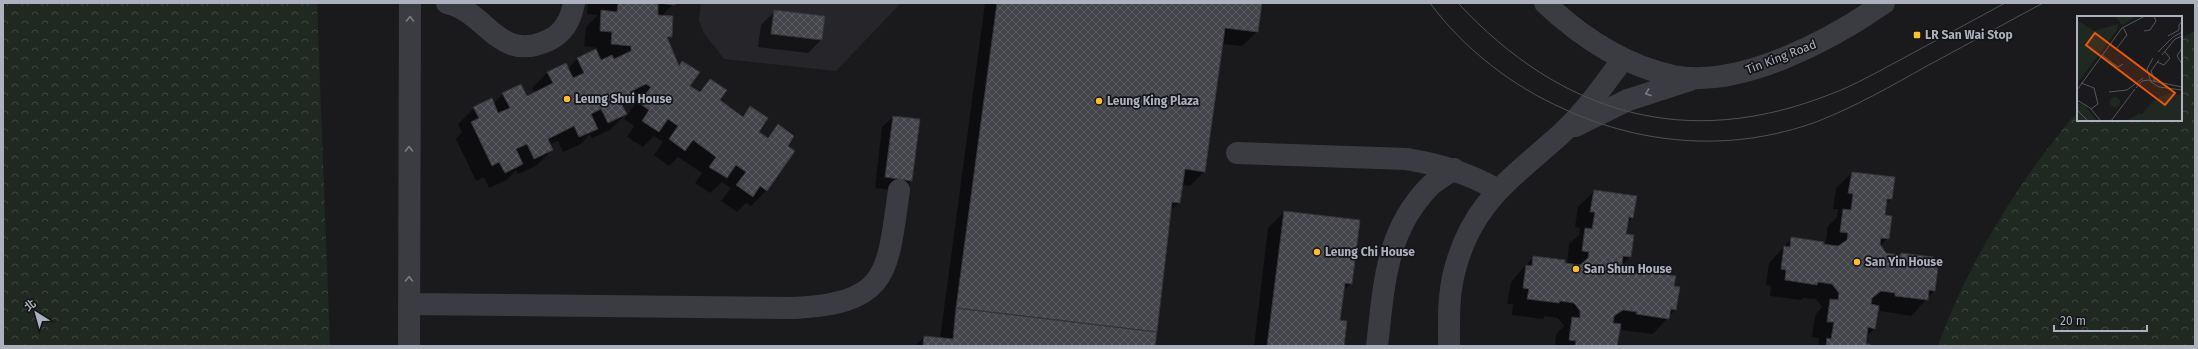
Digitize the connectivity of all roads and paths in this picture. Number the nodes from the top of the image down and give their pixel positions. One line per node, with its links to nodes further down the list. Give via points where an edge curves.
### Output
1 (410, 3): 13 (street, one-way to 1)
2 (447, 3): 3 (street, via 456,5 476,17 492,34 513,46 536,46 558,36 572,17)
3 (574, 3)
4 (1545, 3): 6 (street, Tin King Road, via 1590,40)
5 (1884, 3): 7 (street, Tin King Road, via 1822,42 1791,56 1745,72)
6 (1623, 59): 7 (street, Tin King Road, via 1674,76); 8 (street)
7 (1699, 78): 8 (street, one-way to 8, via 1662,87 1628,100)
8 (1562, 133): 12 (street)
9 (1237, 153): 10 (street, via 1406,159)
10 (1454, 169): 12 (street); 15 (street, via 1430,187 1410,209 1396,235 1387,264)
11 (899, 190): 13 (street, via 891,244 884,269 868,290 857,298 842,303 793,308)
12 (1498, 190): 16 (street, via 1475,221 1454,274 1449,305)
13 (409, 304): 14 (street)
14 (409, 346)
15 (1377, 346)
16 (1449, 346)

